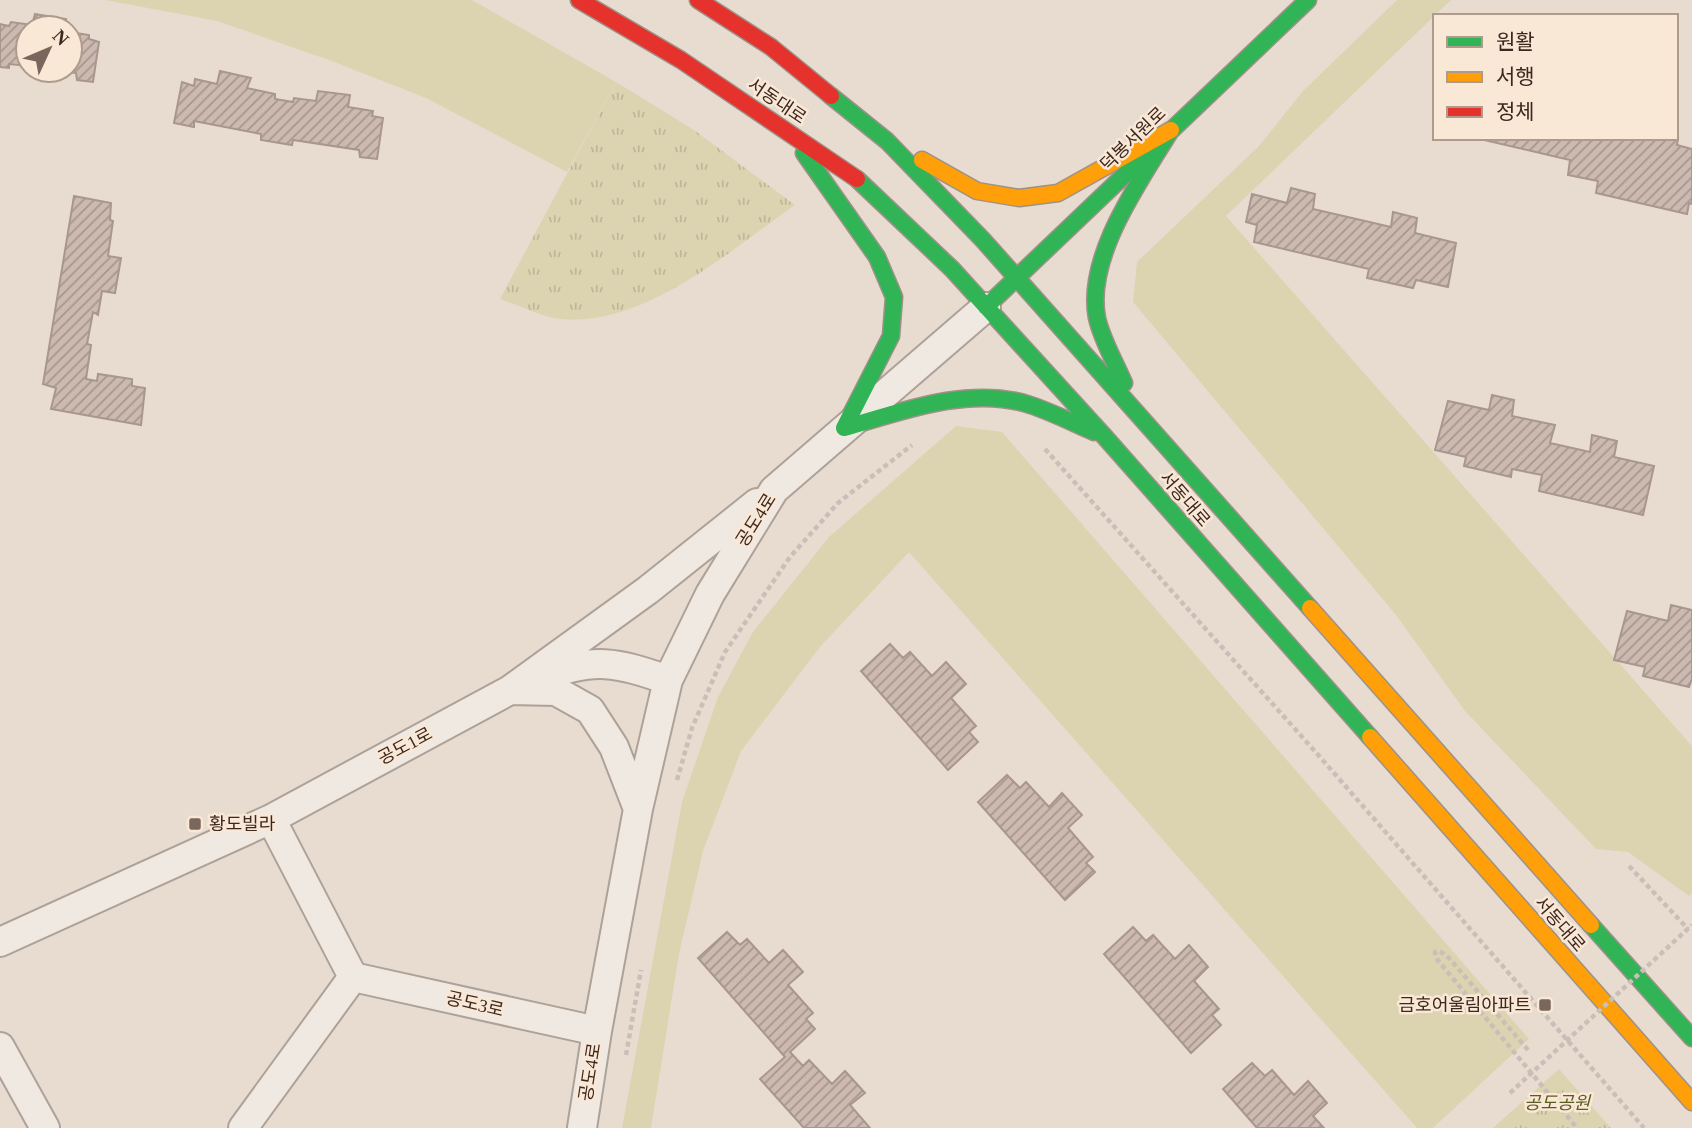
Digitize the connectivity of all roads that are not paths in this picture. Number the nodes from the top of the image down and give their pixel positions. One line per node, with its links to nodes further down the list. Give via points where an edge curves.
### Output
1 (579, 0): 5 (main road, 서동대로)
2 (698, 0): 6 (main road, 서동대로, via 771,47)
3 (1308, 0): 4 (main road, 덕봉서원로)
4 (1171, 130): 6 (main road, via 1058,192 1019,198 977,191); 7 (main road, 덕봉서원로); 9 (main road, via 1108,240 1096,283 1096,316)
5 (789, 131): 8 (main road, 서동대로, via 859,180); 10 (main road, via 877,257 894,297 891,337)
6 (887, 141): 7 (main road, 서동대로)
7 (1018, 278): 8 (main road, 덕봉서원로); 9 (main road, 서동대로)
8 (986, 307): 10 (street, 공도4로); 11 (main road, 서동대로)
9 (1136, 414): 20 (main road, 서동대로)
10 (844, 428): 11 (main road, via 971,397 1016,401); 12 (street, 공도4로)
11 (1104, 436): 22 (main road, 서동대로)
12 (774, 490): 13 (street, 공도4로, via 710,594); 14 (street, 공도1로, via 648,590)
13 (667, 680): 14 (street, via 601,663 571,666); 15 (street, 공도4로)
14 (510, 690): 15 (street, via 556,691 590,710 614,747); 16 (street, 공도1로)
15 (638, 809): 19 (street, 공도4로)
16 (271, 819): 17 (street, 공도1로); 18 (street)
17 (0, 942)
18 (353, 977): 19 (street, 공도3로); 24 (street)
19 (597, 1031): 25 (street, 공도4로)
20 (1692, 1038)
21 (0, 1048): 23 (street)
22 (1692, 1102)
23 (46, 1128)
24 (243, 1128)
25 (582, 1128)

